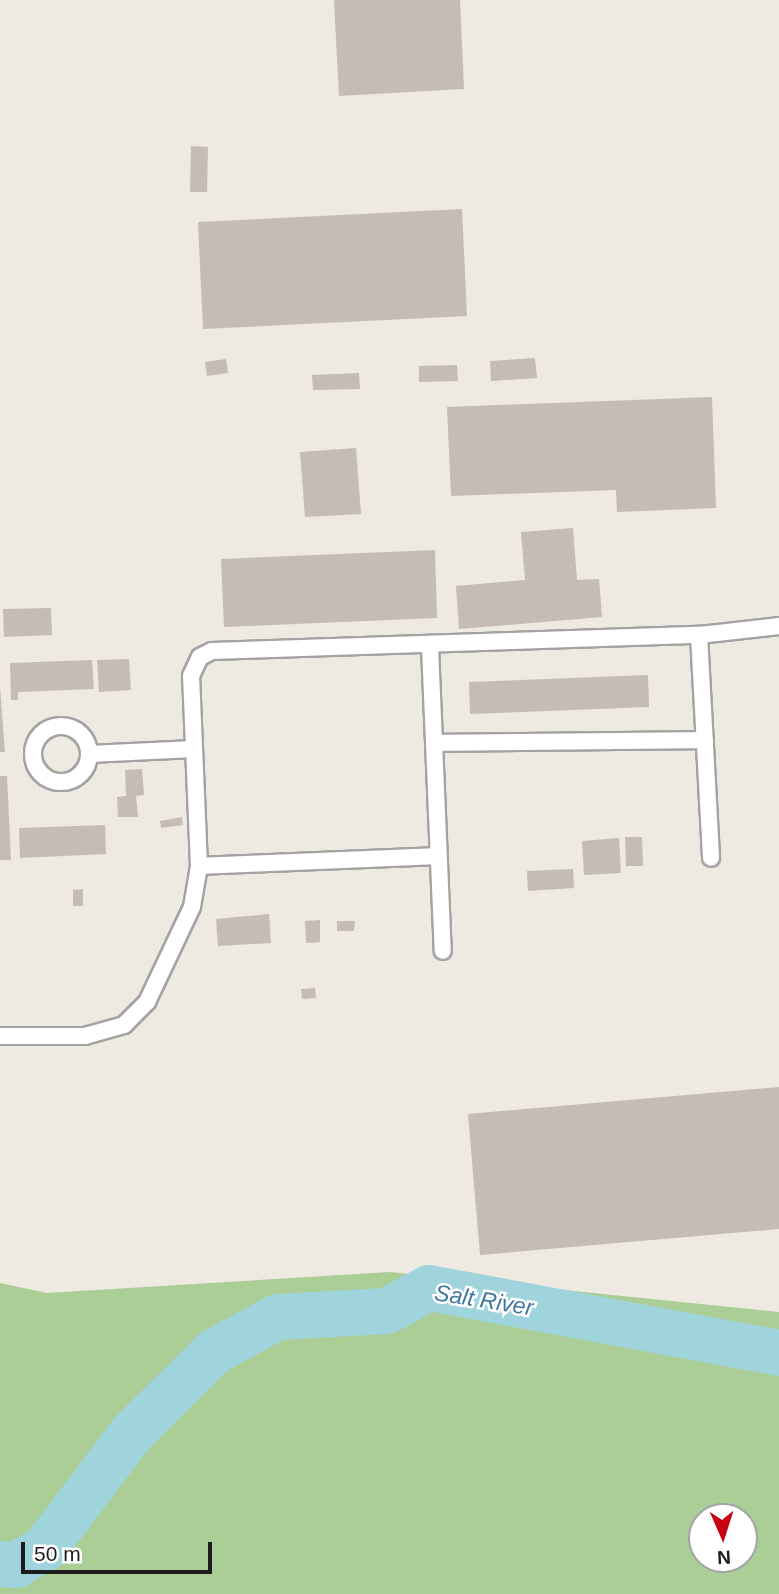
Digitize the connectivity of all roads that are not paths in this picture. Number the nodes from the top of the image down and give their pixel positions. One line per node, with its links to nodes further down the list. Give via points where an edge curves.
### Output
1 (779, 626): 2 (lane)
2 (699, 635): 3 (lane); 4 (lane)
3 (430, 647): 5 (lane); 6 (lane, via 212,651 200,657 191,677)
4 (705, 740): 5 (lane); 9 (lane)
5 (434, 743): 8 (lane)
6 (194, 749): 7 (lane); 10 (lane)
7 (89, 754)
8 (438, 856): 10 (lane); 11 (lane)
9 (711, 858)
10 (199, 866): 12 (lane, via 192,907 147,1002 124,1025 85,1037)
11 (443, 951)
12 (0, 1036)

